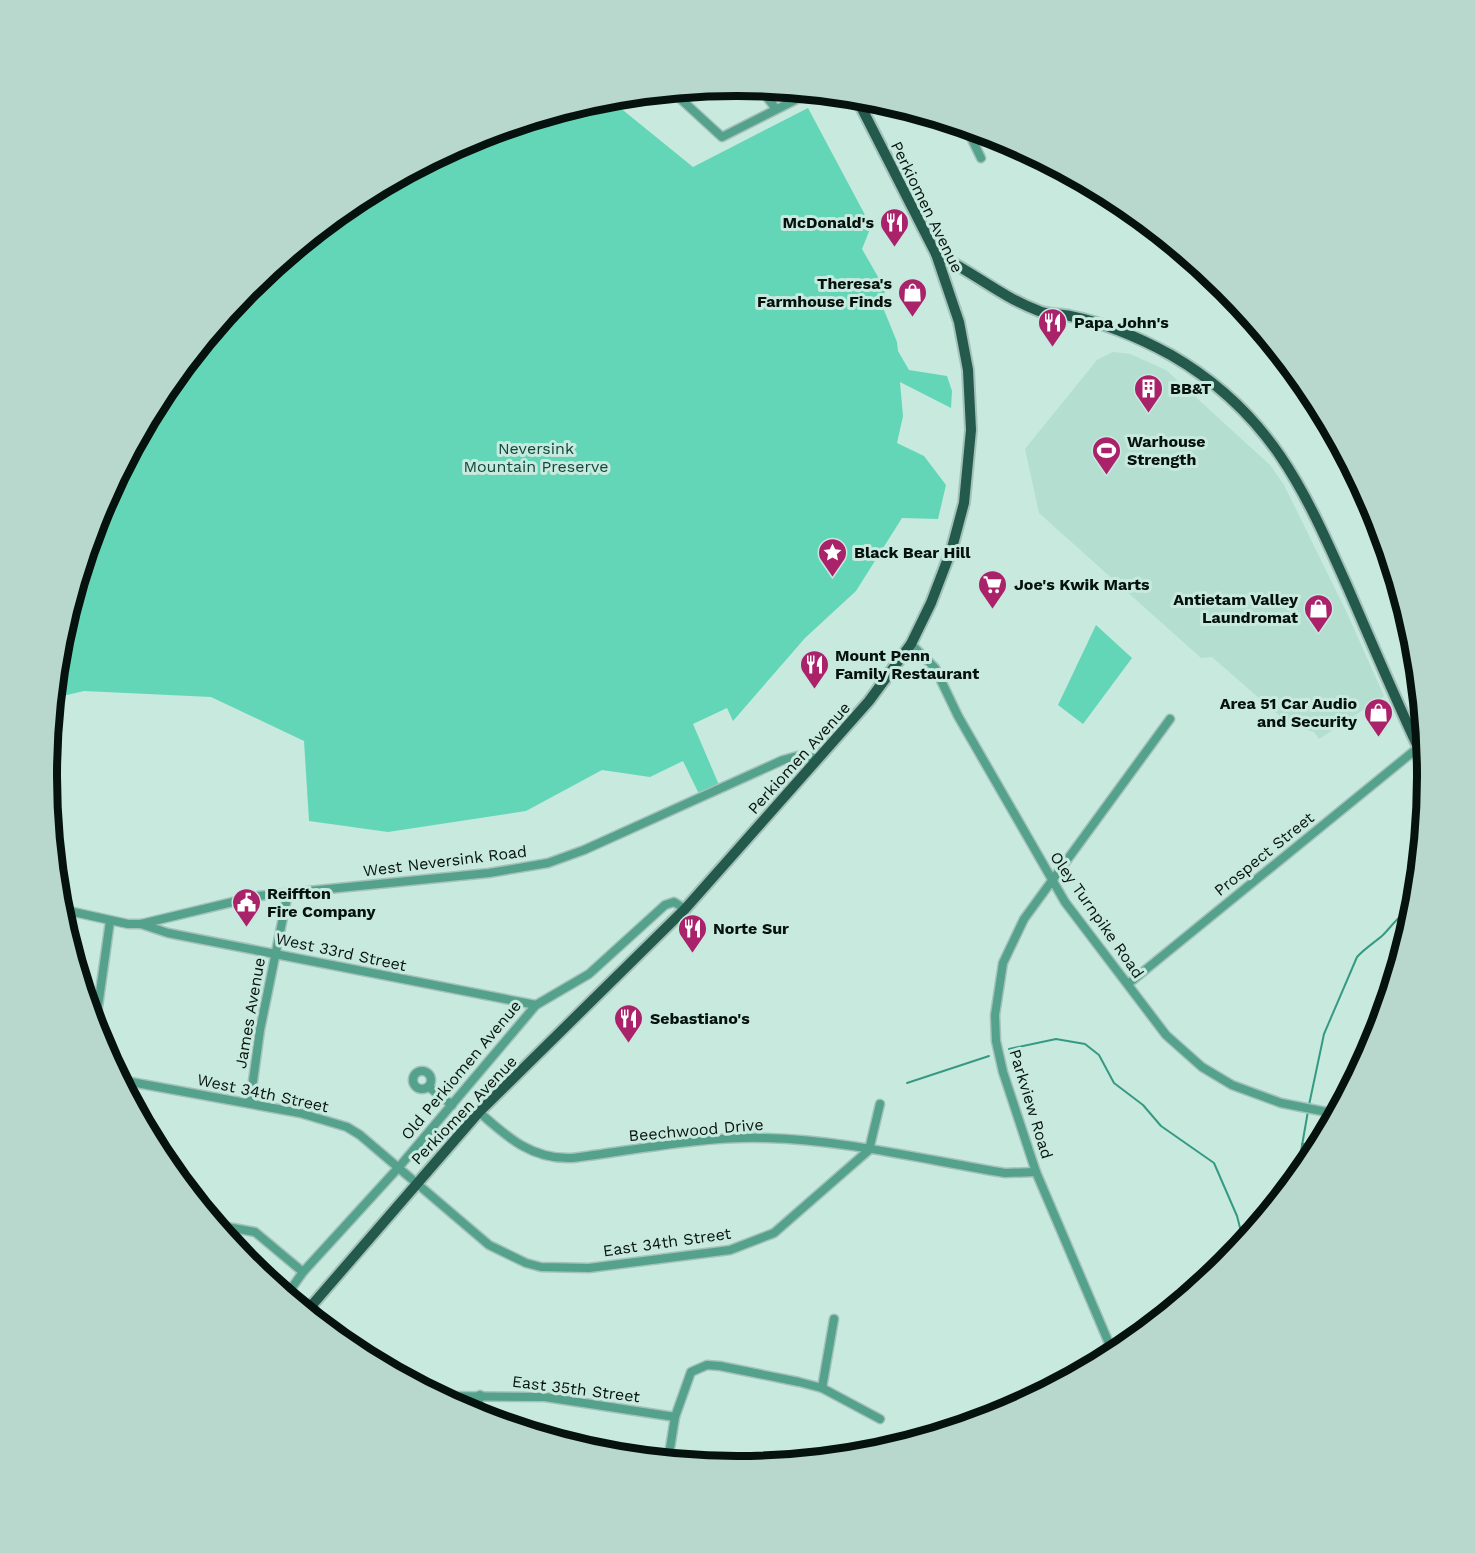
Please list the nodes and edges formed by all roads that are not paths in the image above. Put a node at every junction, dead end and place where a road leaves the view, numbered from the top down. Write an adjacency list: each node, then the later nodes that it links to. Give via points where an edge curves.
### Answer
1 (767, 97): 5 (street)
2 (680, 98): 5 (street, via 722,137)
3 (797, 99): 5 (street)
4 (861, 108): 8 (main road, Perkiomen Avenue)
5 (776, 109)
6 (971, 138): 7 (street)
7 (981, 159)
8 (936, 254): 9 (main road, Perkiomen Avenue, via 964,344 970,450 964,503 952,548); 11 (main road, via 995,291 1042,312 1099,324 1155,346 1211,382 1252,420 1279,452 1309,501)
9 (911, 644): 13 (main road, Perkiomen Avenue, via 870,701); 14 (street, Oley Turnpike Road, via 934,668)
10 (1170, 719): 14 (street, Parkview Road)
11 (1417, 733)
12 (1417, 748): 21 (street, Prospect Street)
13 (817, 759): 15 (street, West Neversink Road, via 801,755 783,760 548,863 489,873); 16 (main road, Perkiomen Avenue)
14 (1051, 880): 21 (street, Oley Turnpike Road); 33 (street, Parkview Road, via 1007,952 996,1016 996,1041 1003,1072)
15 (288, 893): 19 (street, West Neversink Road, via 226,901); 20 (street, James Avenue)
16 (685, 909): 22 (street, Old Perkiomen Avenue, via 674,902 665,905 589,974); 29 (main road, Perkiomen Avenue)
17 (71, 912): 18 (street, West Neversink Road)
18 (110, 921): 19 (street, West Neversink Road); 23 (street)
19 (141, 924): 20 (street, West 33rd Street)
20 (275, 954): 22 (street, West 33rd Street); 26 (street, James Avenue)
21 (1128, 984): 30 (street, Oley Turnpike Road, via 1166,1035 1202,1067 1245,1091)
22 (536, 1005): 28 (street, Old Perkiomen Avenue)
23 (98, 1008)
24 (129, 1082): 26 (street, West 34th Street)
25 (429, 1086): 28 (street)
26 (250, 1103): 32 (street, West 34th Street, via 347,1127)
27 (880, 1104): 31 (street)
28 (452, 1105): 32 (street, Old Perkiomen Avenue)
29 (479, 1112): 31 (street, Beechwood Drive, via 513,1142 552,1157 763,1138); 34 (main road, Perkiomen Avenue)
30 (1329, 1112)
31 (869, 1150): 33 (street, Beechwood Drive, via 1005,1173); 34 (street, East 34th Street, via 793,1219 756,1241 717,1252 589,1268 549,1268 508,1255 475,1235)
32 (399, 1167): 34 (street, West 34th Street); 36 (street, Old Perkiomen Avenue)
33 (1036, 1172): 40 (street, Parkview Road)
34 (416, 1184): 38 (main road, Perkiomen Avenue)
35 (228, 1227): 36 (street, via 255,1232)
36 (303, 1272): 37 (street, Old Perkiomen Avenue)
37 (291, 1289)
38 (311, 1306)
39 (834, 1319): 41 (street)
40 (1110, 1346)
41 (822, 1388): 45 (street, via 706,1365 691,1372); 46 (street)
42 (480, 1395): 43 (street, East 35th Street); 44 (street); 45 (street, East 35th Street, via 545,1397)
43 (456, 1396)
44 (478, 1405)
45 (675, 1417): 47 (street)
46 (880, 1419)
47 (669, 1453)

